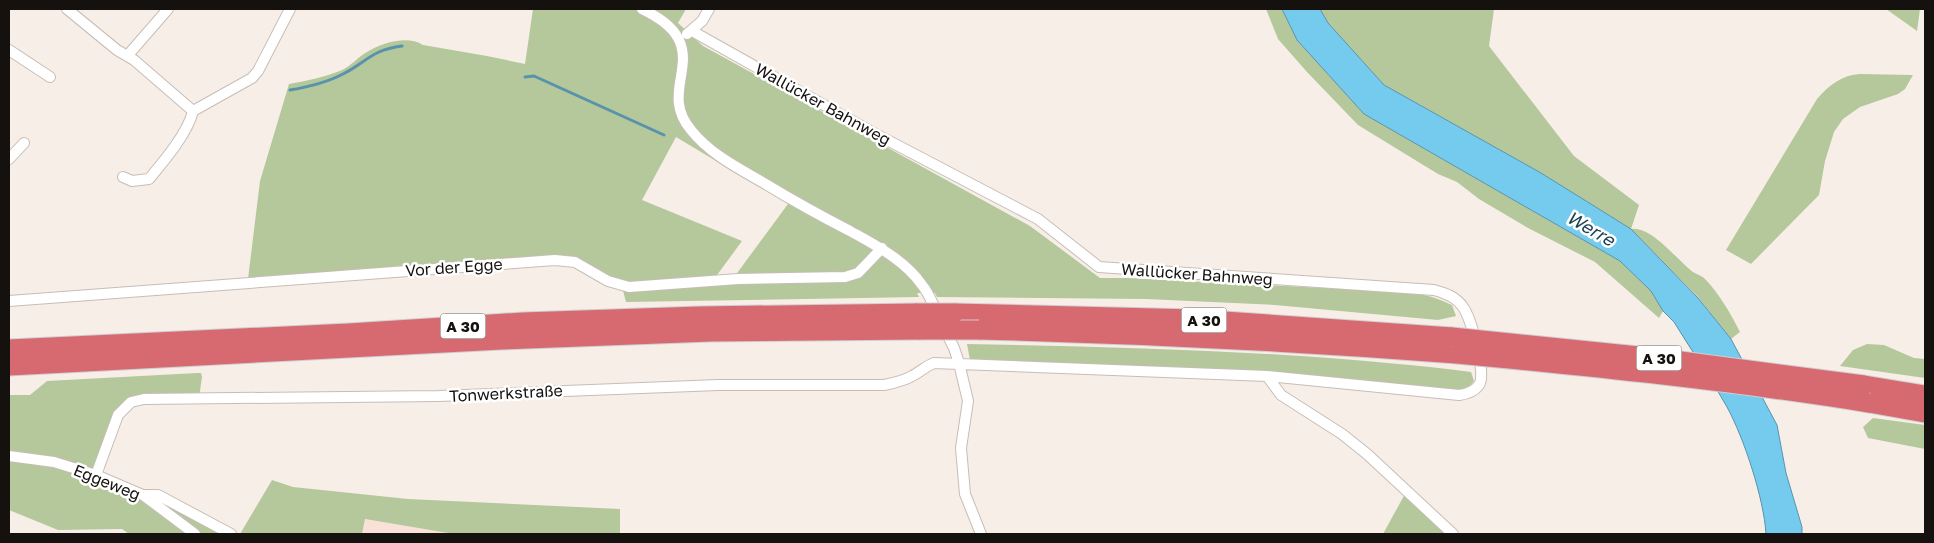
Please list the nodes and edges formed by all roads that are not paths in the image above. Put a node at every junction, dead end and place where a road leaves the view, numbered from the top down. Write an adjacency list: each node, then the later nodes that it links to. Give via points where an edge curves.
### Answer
1 (67, 9): 9 (street, via 117,50)
2 (168, 9): 9 (street)
3 (290, 9): 11 (street, via 258,72)
4 (642, 9): 7 (street, via 669,27)
5 (709, 9): 6 (street)
6 (692, 31): 7 (street); 22 (street, Wallücker Bahnweg, via 872,132 1038,219 1099,267 1445,292 1469,316 1482,373 1476,388 1460,395)
7 (679, 41): 15 (street, via 682,60 677,97 682,120 701,142 746,173)
8 (9, 50): 10 (street)
9 (128, 55): 11 (street)
10 (50, 77)
11 (193, 111): 14 (street, via 186,128 149,179 132,181)
12 (24, 143): 13 (street)
13 (9, 159)
14 (123, 177)
15 (882, 248): 16 (street, Vor der Egge, via 858,273 845,277 738,279 629,287 608,281 575,262 556,260); 20 (street, via 923,285)
16 (9, 301)
17 (919, 321): 18 (highway, A 30, bridge, via 979,330); 18 (highway, A 30, bridge, via 954,313 1195,320); 19 (highway, A 30, via 699,316); 21 (highway, A 30)
18 (1455, 345): 23 (highway, A 30, bridge, via 1817,395)
19 (9, 349)
20 (959, 363): 22 (street, Wallücker Bahnweg); 27 (street, Tonwerkstraße, via 934,363 907,379 884,385 718,385 439,396 144,399 131,402 118,414); 31 (street, via 968,401 961,448 965,494)
21 (9, 366)
22 (1267, 376): 32 (street, via 1281,395 1367,454)
23 (1866, 394): 24 (highway, A 30); 25 (highway, A 30)
24 (1925, 395)
25 (1925, 413)
26 (9, 456): 27 (street, Eggeweg, via 54,462)
27 (96, 475): 28 (street, Eggeweg)
28 (143, 495): 29 (street, Eggeweg); 30 (street, via 158,495)
29 (196, 534)
30 (232, 534)
31 (981, 534)
32 (1453, 534)

